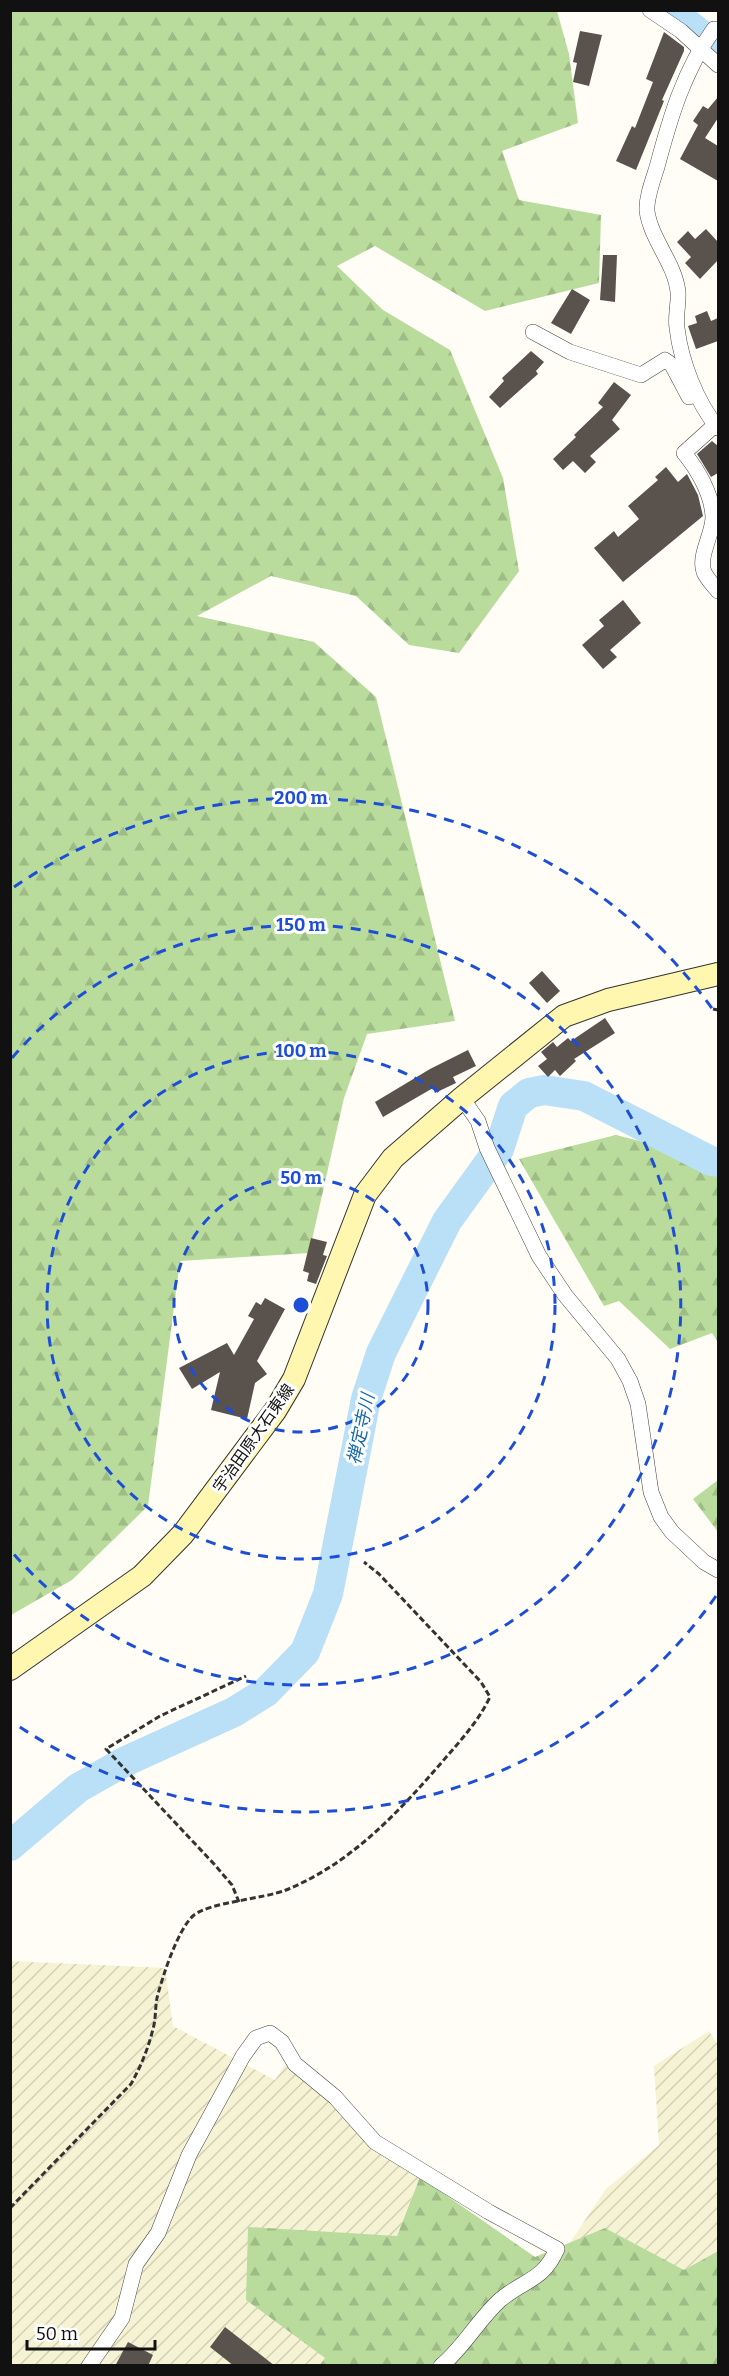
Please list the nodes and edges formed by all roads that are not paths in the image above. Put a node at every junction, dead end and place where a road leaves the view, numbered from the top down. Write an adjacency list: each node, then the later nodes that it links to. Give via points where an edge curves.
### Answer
1 (650, 10): 2 (street)
2 (708, 39): 3 (street); 5 (street, via 680,91 647,211 673,268 678,292 676,327)
3 (718, 65)
4 (533, 332): 5 (street, via 570,352 641,375 665,360 672,365 689,397)
5 (698, 394): 6 (street)
6 (717, 427): 7 (street, via 684,453 697,468 706,488 712,517 704,572)
7 (718, 591)
8 (718, 974): 9 (main road, 宇治田原大石東線, via 608,999 564,1016)
9 (462, 1098): 10 (street, via 478,1121 539,1256 565,1295 618,1359 630,1381 638,1404 651,1492 661,1517 704,1562); 11 (main road, 宇治田原大石東線, via 393,1158 365,1196 294,1379 275,1411 183,1534 142,1576)
10 (718, 1570)
11 (10, 1669)
12 (89, 2366): 13 (street, via 122,2318 136,2264 158,2233 189,2155 243,2056 256,2038 270,2033 282,2042 295,2064 335,2097 375,2142 557,2249 549,2268 500,2301)
13 (441, 2366)

